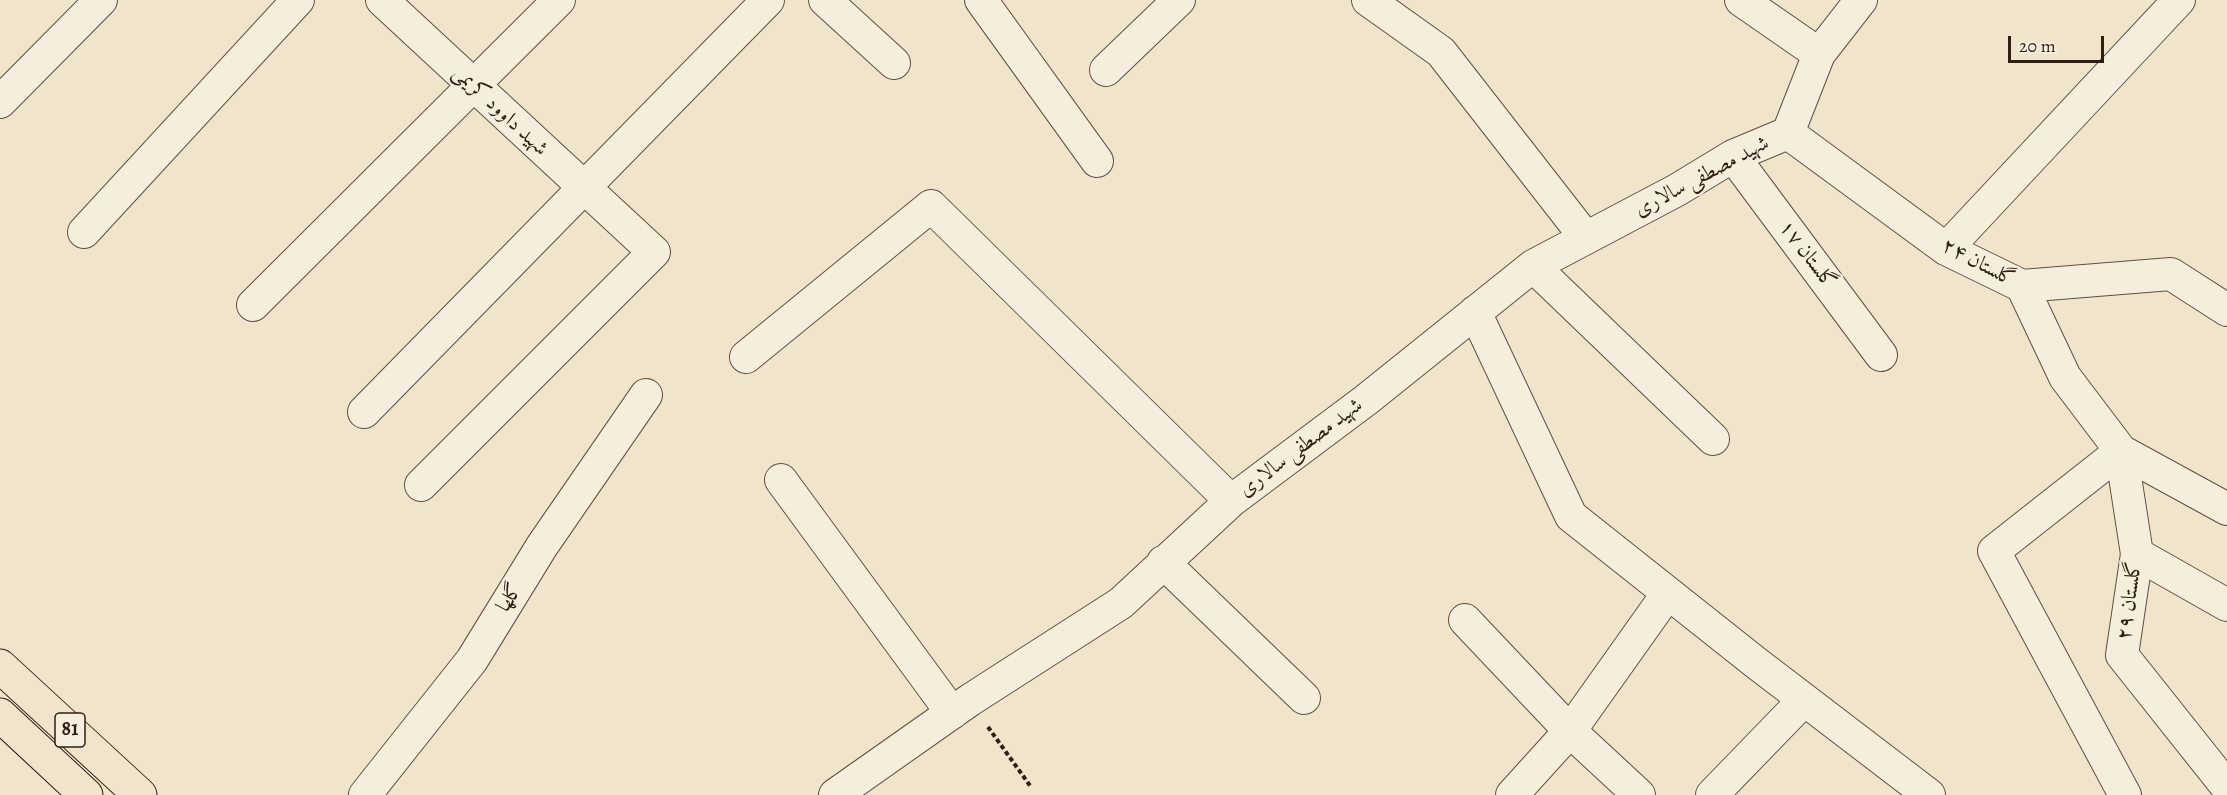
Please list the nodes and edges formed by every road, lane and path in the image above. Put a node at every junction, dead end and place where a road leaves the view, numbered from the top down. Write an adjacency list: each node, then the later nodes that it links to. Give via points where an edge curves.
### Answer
1 (102, 0): 17 (street)
2 (298, 0): 22 (street)
3 (382, 0): 16 (street, شهید داوود کریمی)
4 (559, 0): 16 (street)
5 (768, 0): 21 (street)
6 (825, 0): 14 (street)
7 (981, 0): 20 (street)
8 (1179, 0): 15 (street)
9 (1368, 0): 23 (street, via 1441,52)
10 (1741, 0): 13 (street)
11 (1861, 0): 13 (street)
12 (2179, 0): 24 (street)
13 (1819, 54): 18 (street)
14 (894, 63)
15 (1106, 70)
16 (474, 87): 21 (street, شهید داوود کریمی); 27 (street)
17 (0, 102)
18 (1788, 134): 19 (street, شهید مصطفی سالاری); 24 (street, گلستان ۲۴)
19 (1733, 156): 23 (street, شهید مصطفی سالاری); 30 (street, گلستان ۱۷)
20 (1097, 161)
21 (584, 189): 33 (street); 37 (street, شهید داوود کریمی, via 654,252)
22 (84, 232)
23 (1586, 238): 25 (street, شهید مصطفی سالاری)
24 (1946, 249): 26 (street, گلستان ۲۴)
25 (1533, 266): 29 (street, شهید مصطفی سالاری); 34 (street)
26 (2022, 286): 28 (street, گلستان ۲۴, via 2171,274); 35 (street, via 2065,377)
27 (253, 305)
28 (2227, 310)
29 (1475, 312): 38 (street, شهید مصطفی سالاری); 42 (street, via 1571,516)
30 (1881, 355)
31 (746, 357): 38 (street, via 931,206)
32 (646, 395): 55 (street, گلها, via 542,546 472,660)
33 (364, 412)
34 (1713, 439)
35 (2121, 451): 39 (street); 40 (street, گلستان ۲۹); 61 (street, via 1994,551)
36 (781, 480): 48 (street)
37 (421, 485)
38 (1231, 501): 41 (street, شهید مصطفی سالاری)
39 (2227, 509)
40 (2137, 554): 43 (street); 52 (street, گلستان ۲۹, via 2122,655)
41 (1163, 562): 46 (street); 48 (street, شهید مصطفی سالاری, via 1121,603)
42 (1668, 593): 47 (street); 50 (street)
43 (2227, 605)
44 (1465, 620): 50 (street)
45 (0, 666): 54 (highway, 81)
46 (1304, 698)
47 (1804, 700): 59 (street); 60 (street)
48 (961, 707): 51 (path); 56 (street, شهید مصطفی سالاری)
49 (0, 715): 53 (highway, 81)
50 (1570, 731): 57 (street); 58 (street)
51 (1031, 787)
52 (2227, 787)
53 (86, 795)
54 (140, 795)
55 (365, 795)
56 (835, 795)
57 (1512, 795)
58 (1639, 795)
59 (1712, 795)
60 (1929, 795)
61 (2125, 795)

